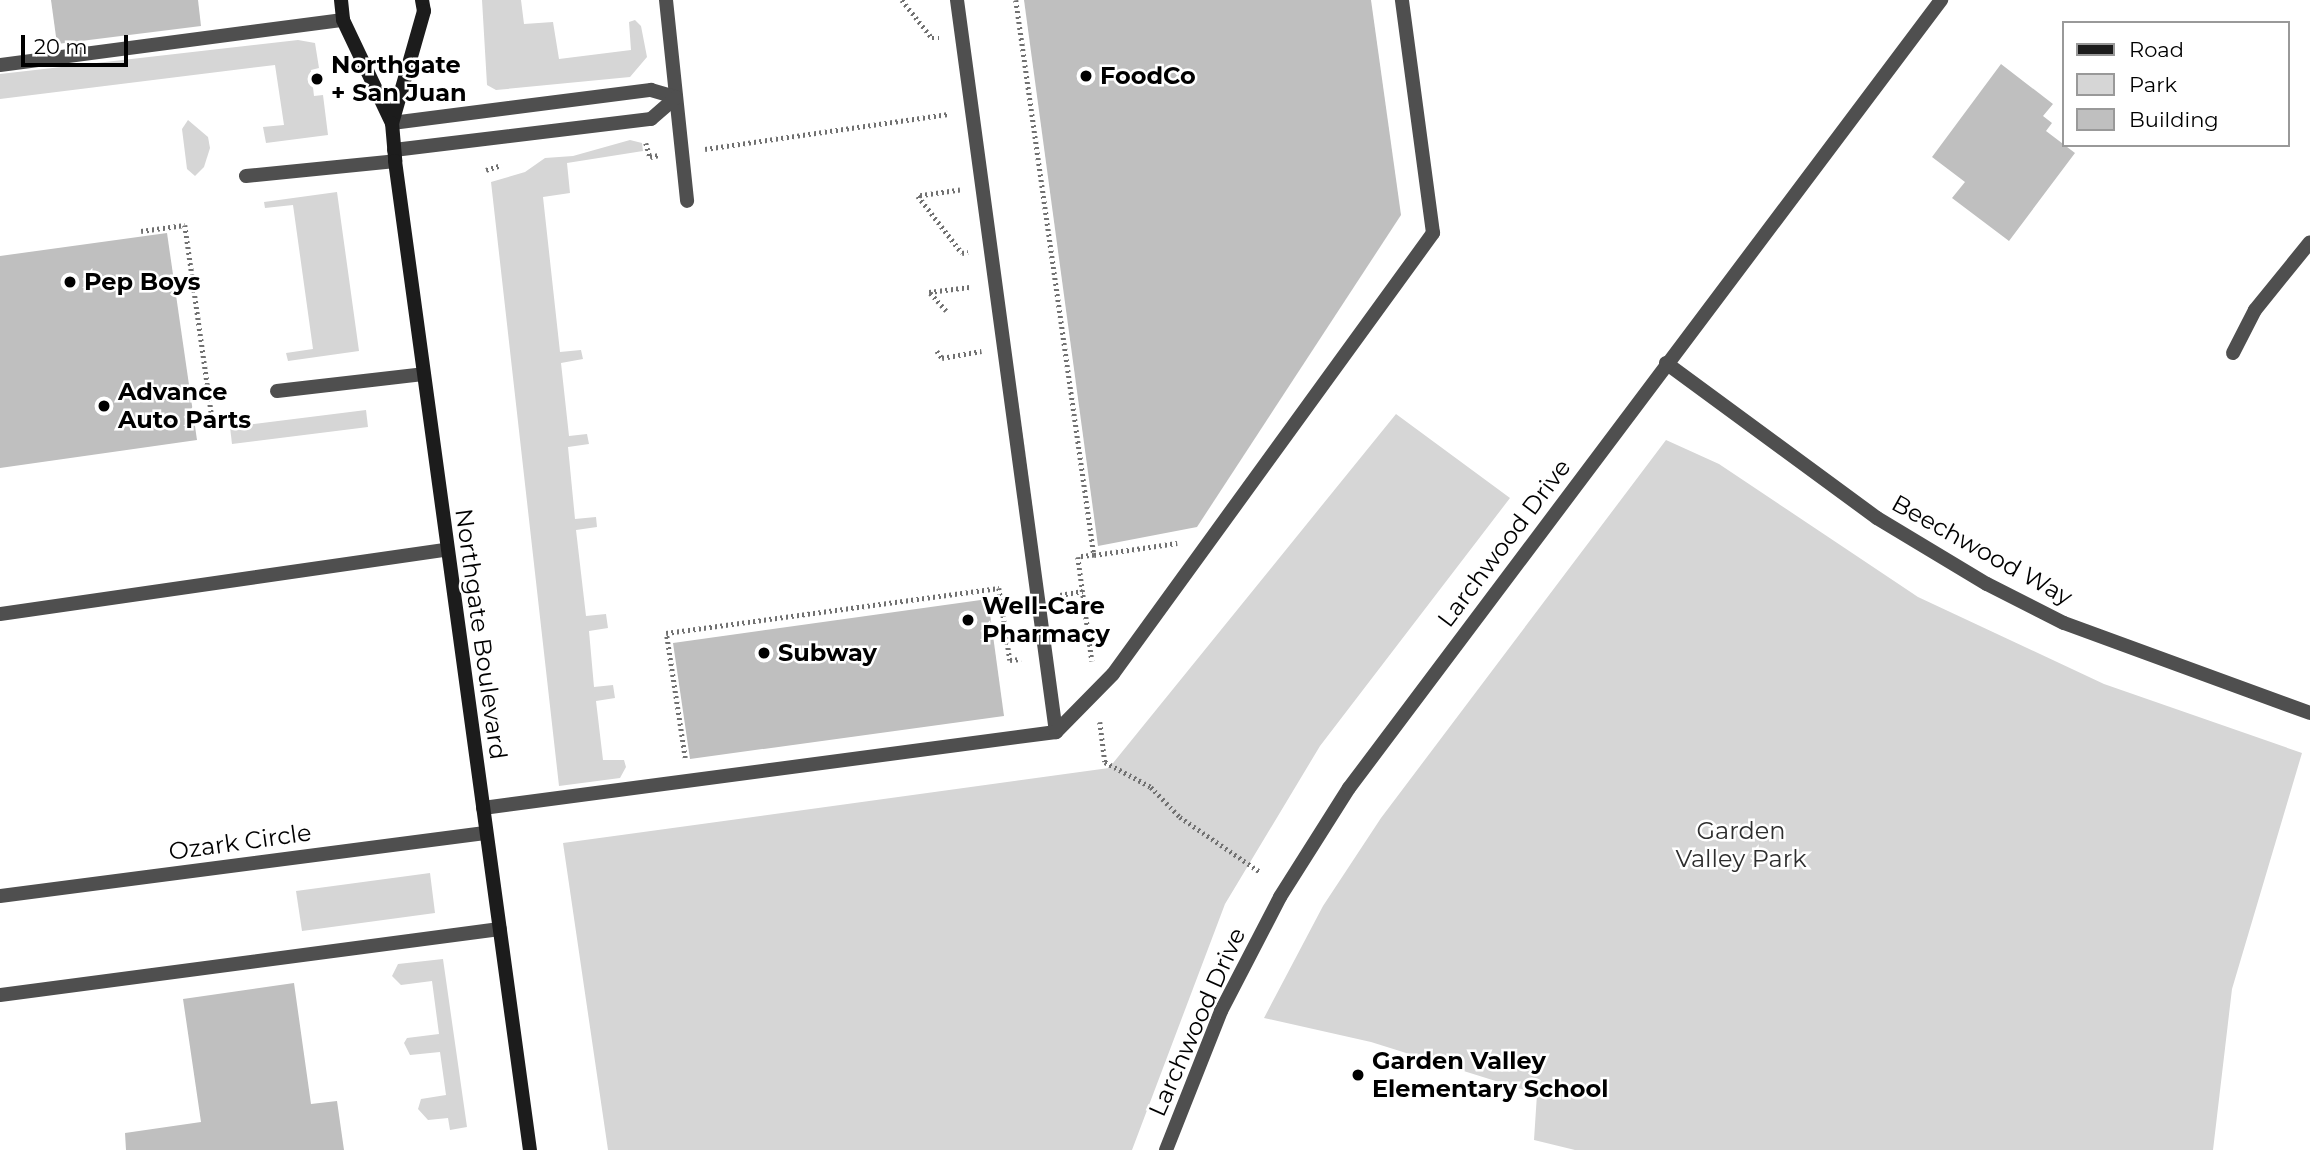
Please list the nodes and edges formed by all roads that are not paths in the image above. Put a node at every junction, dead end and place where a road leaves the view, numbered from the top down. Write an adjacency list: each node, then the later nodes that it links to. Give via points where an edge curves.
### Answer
1 (341, 0): 7 (main road, Northgate Boulevard)
2 (422, 0): 10 (main road, Northgate Boulevard, via 424,11)
3 (666, 0): 9 (street)
4 (957, 0): 22 (street)
5 (1402, 0): 22 (street, via 1433,233 1096,691)
6 (1941, 0): 16 (street, Larchwood Drive)
7 (343, 20): 8 (street); 10 (main road, Northgate Boulevard)
8 (0, 65)
9 (676, 97): 10 (street, via 651,90); 11 (street, via 651,120); 13 (street)
10 (392, 123): 11 (main road, Northgate Boulevard)
11 (395, 155): 12 (street); 17 (main road, Northgate Boulevard)
12 (246, 176)
13 (687, 201)
14 (2310, 242): 15 (street, via 2255,310)
15 (2233, 353)
16 (1666, 363): 21 (street, Beechwood Way, via 1877,518 1987,584 2064,623); 29 (street, Larchwood Drive, via 1349,788 1314,842 1221,1011)
17 (423, 374): 18 (street); 19 (main road, Northgate Boulevard)
18 (277, 391)
19 (446, 550): 20 (street); 23 (main road, Northgate Boulevard)
20 (0, 614)
21 (2310, 713)
22 (1056, 732): 23 (street)
23 (482, 808): 24 (main road, Northgate Boulevard)
24 (485, 833): 25 (street, Ozark Circle); 26 (main road, Northgate Boulevard)
25 (0, 897)
26 (500, 929): 27 (street); 28 (main road, Northgate Boulevard)
27 (0, 995)
28 (530, 1150)
29 (1166, 1150)

